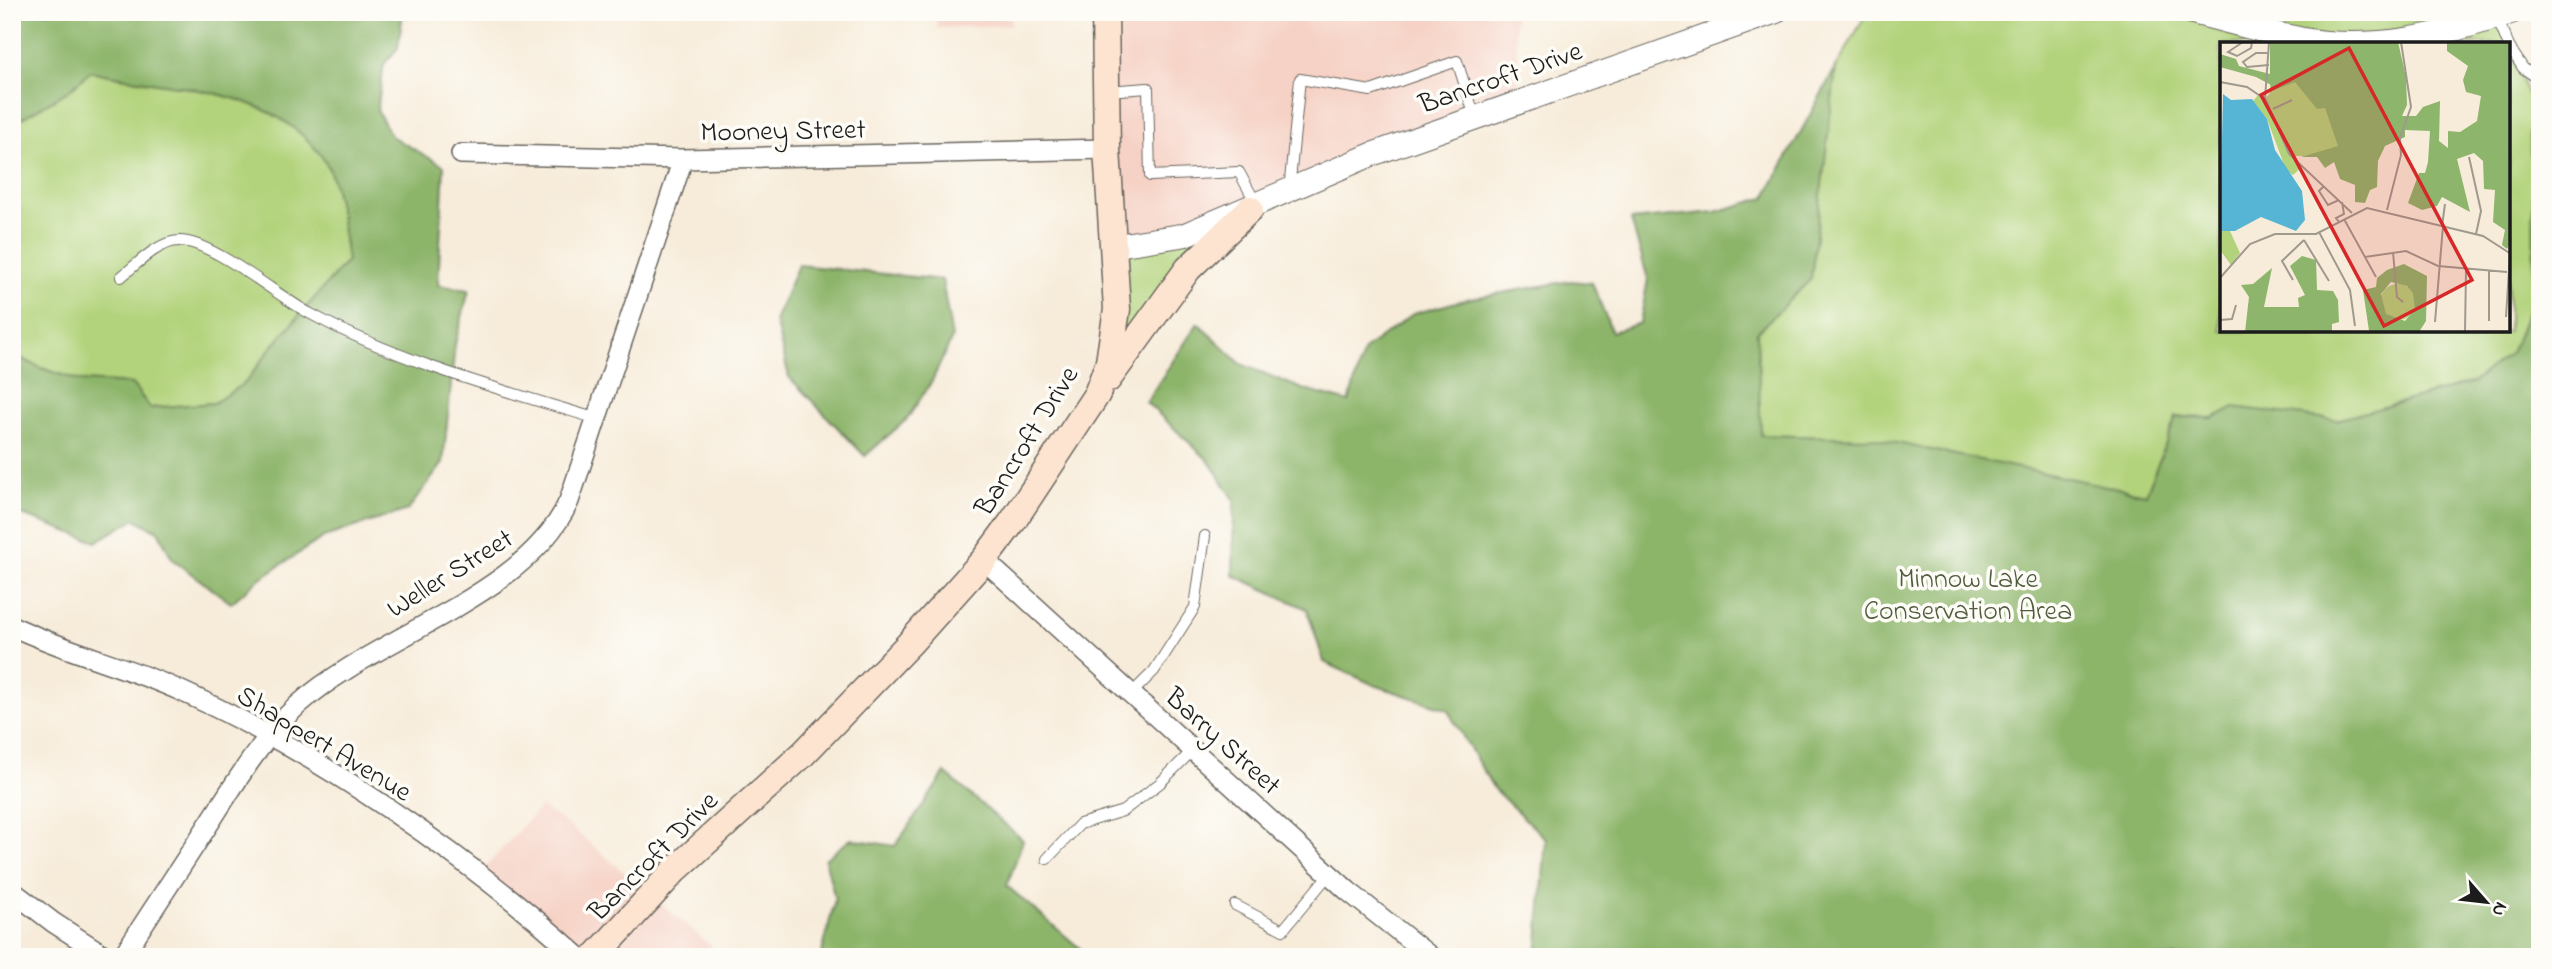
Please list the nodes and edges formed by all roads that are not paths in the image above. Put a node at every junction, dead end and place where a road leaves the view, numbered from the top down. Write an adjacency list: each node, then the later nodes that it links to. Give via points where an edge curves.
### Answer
1 (1105, 12): 10 (main road)
2 (1775, 12): 11 (street, Bancroft Drive)
3 (2191, 12): 5 (street, via 2302,40)
4 (2504, 15): 6 (street, via 2450,32); 7 (lane)
5 (2352, 42)
6 (2384, 42)
7 (2508, 42)
8 (2510, 47): 9 (lane, via 2524,68)
9 (2540, 80)
10 (1106, 91): 12 (main road); 16 (lane, via 1148,88 1150,176 1238,172)
11 (1476, 118): 15 (street, Bancroft Drive, via 1373,154); 15 (lane, via 1457,61 1371,91 1300,79)
12 (1108, 149): 14 (street, Mooney Street); 17 (main road)
13 (461, 154): 14 (street, Mooney Street)
14 (683, 159): 20 (street, Weller Street)
15 (1289, 191): 16 (street, Bancroft Drive)
16 (1254, 207): 17 (street, Bancroft Drive, via 1184,235); 19 (main road, via 1188,269)
17 (1114, 246): 19 (main road, Bancroft Drive, via 1117,309 1109,362)
18 (121, 277): 20 (lane, via 150,254 176,241 189,242 243,270 310,314 370,341)
19 (1097, 394): 22 (main road, Bancroft Drive)
20 (594, 418): 25 (street, Weller Street, via 560,521 529,559 345,668 295,708)
21 (1205, 536): 24 (lane, via 1195,607 1154,671)
22 (984, 560): 24 (street, Barry Street); 34 (main road, Bancroft Drive, via 803,754 675,870)
23 (12, 626): 25 (street, Shappert Avenue, via 181,691)
24 (1131, 694): 26 (street, Barry Street)
25 (271, 736): 32 (street, Weller Street); 33 (street, Shappert Avenue, via 429,839)
26 (1193, 750): 27 (lane, via 1123,811 1080,824); 28 (street, Barry Street)
27 (1047, 859)
28 (1330, 873): 30 (lane, via 1283,930); 35 (street, Barry Street)
29 (12, 891): 31 (street)
30 (1235, 905)
31 (107, 957)
32 (122, 957)
33 (579, 957)
34 (595, 957)
35 (1431, 957)

